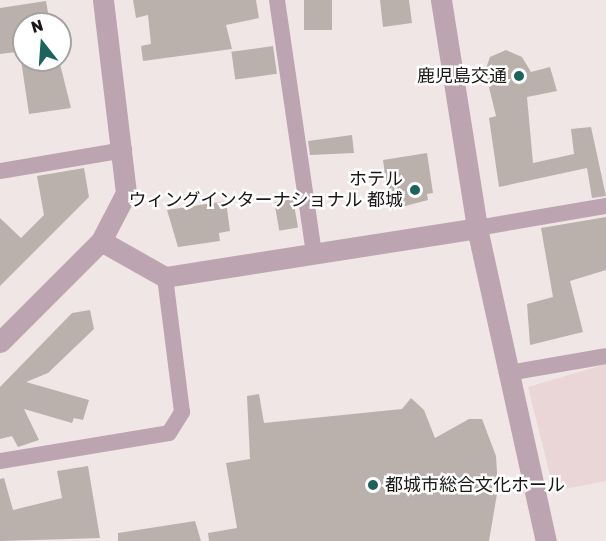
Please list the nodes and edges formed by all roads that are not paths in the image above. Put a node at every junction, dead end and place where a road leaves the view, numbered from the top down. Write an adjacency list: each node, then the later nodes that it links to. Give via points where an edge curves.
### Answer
1 (103, 0): 4 (street)
2 (277, 0): 9 (street)
3 (441, 0): 7 (street)
4 (124, 150): 5 (street); 8 (street, via 126,193)
5 (0, 171)
6 (606, 206): 7 (street)
7 (477, 228): 9 (street); 13 (street)
8 (100, 241): 10 (street); 11 (street)
9 (314, 253): 10 (street)
10 (165, 277): 14 (street, via 182,412 169,433)
11 (0, 342)
12 (606, 356): 13 (street)
13 (508, 373): 15 (street)
14 (0, 460)
15 (546, 541)

